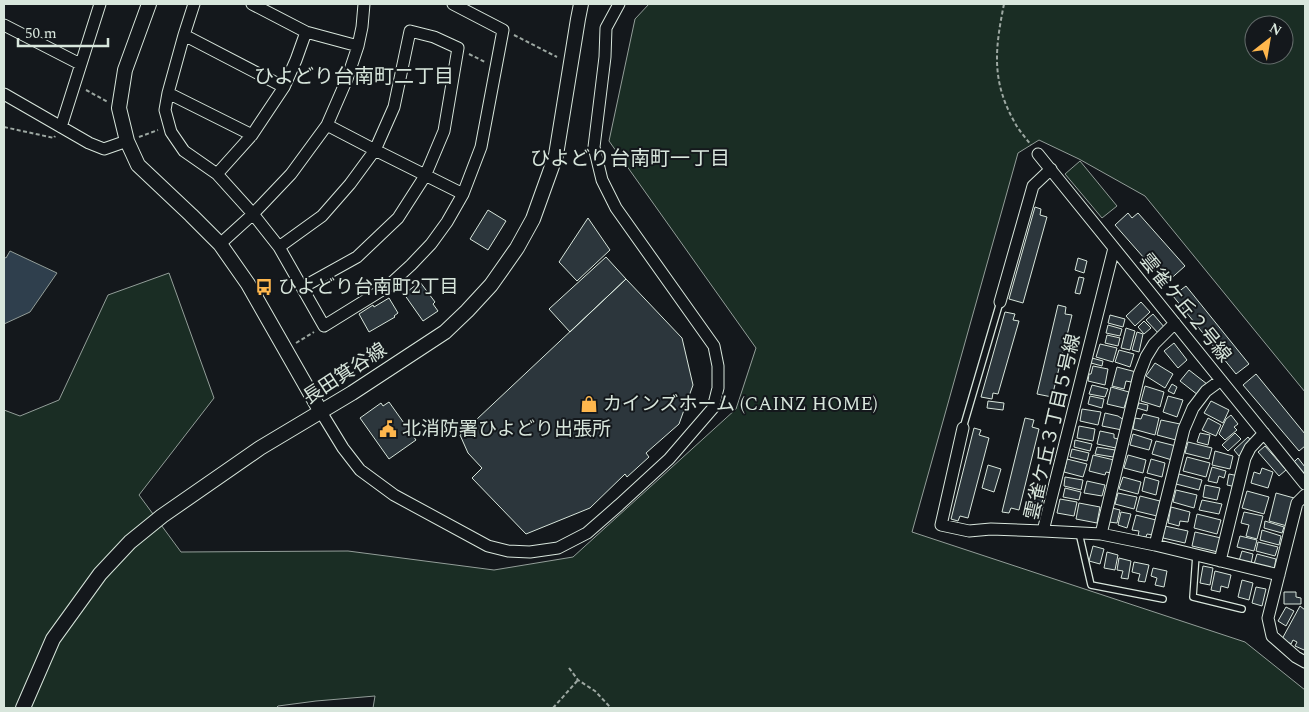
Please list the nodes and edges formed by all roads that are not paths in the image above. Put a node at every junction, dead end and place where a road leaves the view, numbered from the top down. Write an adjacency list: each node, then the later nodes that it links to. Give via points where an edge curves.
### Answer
1 (100, 4): 13 (street)
2 (149, 4): 20 (street, via 125,70 119,108)
3 (194, 4): 11 (street)
4 (252, 4): 10 (street)
5 (364, 4): 12 (street)
6 (453, 4): 26 (street, via 503,30 481,147)
7 (581, 4): 35 (street, 長田箕谷線, via 556,154 533,219 517,248 491,285 444,332)
8 (619, 4): 35 (street, via 606,28 594,148 602,180 616,208 714,346 718,366 714,408 669,459 587,533 558,548 530,552 488,546 394,495 360,470)
9 (4, 25): 13 (street)
10 (306, 32): 12 (street); 14 (street)
11 (184, 35): 14 (street); 15 (street)
12 (358, 46): 17 (street)
13 (80, 64): 18 (street)
14 (284, 87): 19 (street)
15 (168, 93): 19 (street); 24 (street, via 165,110 171,132 184,151)
16 (4, 94): 18 (street)
17 (328, 125): 21 (street); 27 (street, via 291,174)
18 (61, 127): 20 (street, via 104,149)
19 (252, 135): 24 (street)
20 (127, 141): 28 (street, via 138,165)
21 (375, 150): 25 (street); 25 (street, via 394,108 410,31 458,48 444,131); 29 (street, via 322,216)
22 (1038, 154): 23 (street, 雲雀ケ丘２号線)
23 (1051, 168): 30 (street, 雲雀ケ丘２号線); 32 (street, via 1033,186)
24 (217, 174): 27 (street)
25 (425, 176): 26 (street); 31 (street, via 398,218 357,257)
26 (463, 194): 31 (street, via 431,244 411,265 386,287 324,326)
27 (253, 214): 28 (street); 29 (street)
28 (220, 244): 35 (street, via 248,284)
29 (279, 248): 31 (street)
30 (1114, 248): 33 (street, 雲雀ケ丘２号線); 40 (street, 雲雀ケ丘３丁目５号線)
31 (303, 287)
32 (1000, 302): 36 (lane)
33 (1175, 323): 34 (street, 雲雀ケ丘２号線); 42 (street, via 1154,344 1139,376)
34 (1221, 380): 37 (street, 雲雀ケ丘２号線); 43 (street, via 1206,391 1193,408 1184,429)
35 (321, 412): 50 (street, 長田箕谷線, via 260,448 130,542 100,574 53,639)
36 (963, 428): 40 (street, via 941,526 969,531)
37 (1264, 433): 38 (street, 雲雀ケ丘２号線); 45 (street, via 1250,448 1246,458)
38 (1305, 484)
39 (1305, 495): 46 (street, via 1297,503)
40 (1043, 531): 41 (street, 雲雀ケ丘３丁目５号線)
41 (1078, 533): 42 (street, 雲雀ケ丘３丁目５号線); 47 (lane, via 1091,585)
42 (1101, 534): 43 (street, 雲雀ケ丘３丁目５号線)
43 (1155, 545): 44 (street, 雲雀ケ丘３丁目５号線)
44 (1196, 555): 45 (street, 雲雀ケ丘３丁目５号線); 48 (lane, via 1193,597)
45 (1220, 561): 46 (street, 雲雀ケ丘３丁目５号線)
46 (1279, 576): 49 (street, via 1268,618 1272,636)
47 (1163, 600)
48 (1242, 609)
49 (1305, 662)
50 (23, 708)

